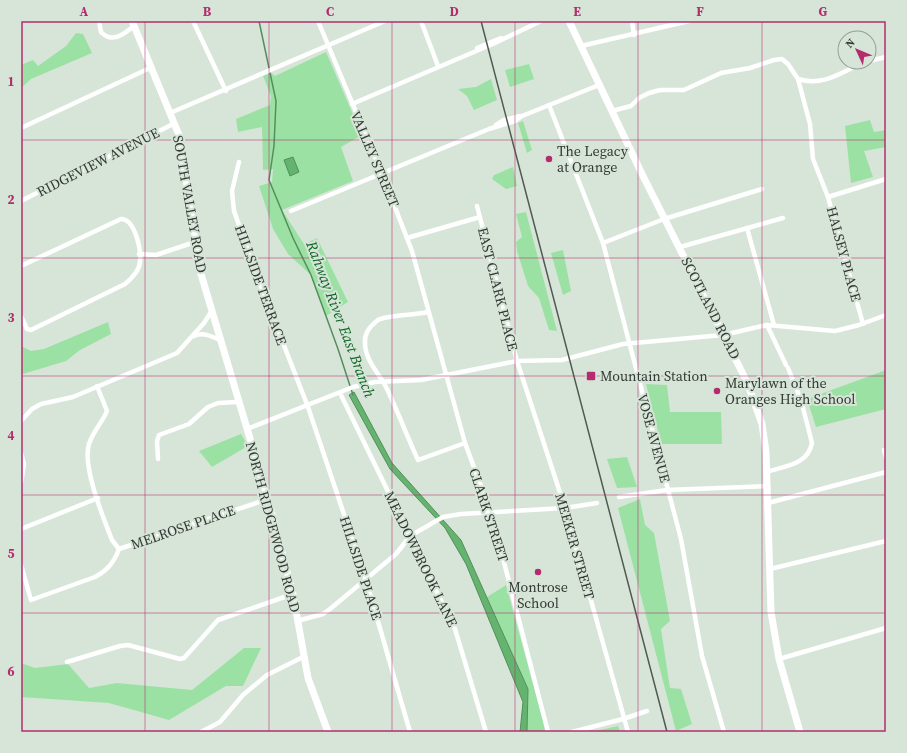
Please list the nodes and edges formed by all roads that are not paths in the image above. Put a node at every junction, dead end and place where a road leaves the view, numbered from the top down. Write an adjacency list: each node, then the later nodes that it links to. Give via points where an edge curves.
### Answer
1 (99, 21): 10 (street, via 101,32 109,38 123,35)
2 (193, 21): 19 (street)
3 (318, 21): 12 (street, VALLEY STREET)
4 (385, 21): 12 (street)
5 (421, 21): 14 (street)
6 (541, 21): 14 (street)
7 (569, 21): 13 (main road, SCOTLAND ROAD)
8 (632, 21): 11 (street)
9 (689, 21): 11 (street)
10 (133, 24): 15 (main road, SOUTH VALLEY ROAD)
11 (634, 35): 13 (street)
12 (328, 46): 19 (street); 20 (street, VALLEY STREET)
13 (581, 46): 18 (main road, SCOTLAND ROAD)
14 (438, 66): 20 (street)
15 (152, 67): 23 (main road, SOUTH VALLEY ROAD); 25 (street)
16 (847, 70): 17 (street, via 812,83)
17 (798, 79): 22 (street, via 788,64 782,60 774,60 750,68 721,73 684,90 660,90 649,93 631,106); 30 (street, via 810,124 813,159)
18 (599, 85): 21 (street); 22 (main road, SCOTLAND ROAD)
19 (226, 91): 23 (street)
20 (352, 104): 27 (street, VALLEY STREET)
21 (549, 105): 27 (street, via 504,120 489,129); 40 (street, VOSE AVENUE)
22 (612, 111): 35 (main road, SCOTLAND ROAD)
23 (170, 113): 24 (main road, SOUTH VALLEY ROAD)
24 (175, 123): 31 (street, RIDGEVIEW AVENUE); 39 (main road, SOUTH VALLEY ROAD, via 181,146)
25 (21, 128)
26 (239, 162): 63 (street, HILLSIDE TERRACE, via 232,190 234,211)
27 (382, 174): 33 (street); 38 (street, VALLEY STREET)
28 (886, 179): 30 (street, HALSEY PLACE)
29 (762, 189): 35 (street)
30 (828, 197): 49 (street, HALSEY PLACE)
31 (21, 201)
32 (477, 206): 34 (street, EAST CLARK PLACE)
33 (291, 211)
34 (480, 216): 38 (street); 56 (street, EAST CLARK PLACE)
35 (665, 218): 40 (street); 41 (main road, SCOTLAND ROAD)
36 (783, 218): 37 (street)
37 (747, 228): 41 (street); 51 (street)
38 (407, 238): 44 (street, VALLEY STREET)
39 (195, 242): 42 (street, via 156,255); 45 (main road, SOUTH VALLEY ROAD)
40 (603, 243): 55 (street, VOSE AVENUE)
41 (680, 247): 52 (main road, SCOTLAND ROAD)
42 (139, 254): 43 (street, via 132,225 126,219 121,219); 48 (street, via 138,267 124,284 31,330 27,329)
43 (21, 266)
44 (425, 300): 46 (street, CLARK STREET)
45 (211, 312): 53 (street); 54 (main road, SOUTH VALLEY ROAD)
46 (428, 312): 58 (street, CLARK STREET); 59 (street, via 385,317 372,324 368,330 365,337 366,351)
47 (886, 315): 49 (street)
48 (21, 316)
49 (863, 324): 51 (street, via 835,331)
50 (767, 325): 51 (street); 52 (street); 71 (street, via 801,400 812,443 802,461)
51 (774, 325)
52 (724, 334): 55 (street); 71 (main road, SCOTLAND ROAD, via 761,418)
53 (191, 338): 54 (street, via 199,334); 60 (street, via 177,353)
54 (220, 340): 57 (main road, SOUTH VALLEY ROAD)
55 (629, 343): 56 (street, via 564,360); 75 (street, VOSE AVENUE)
56 (517, 361): 58 (street); 81 (street, MEEKER STREET)
57 (228, 368): 62 (main road, NORTH RIDGEWOOD ROAD)
58 (445, 375): 59 (street, via 421,380); 66 (street, CLARK STREET)
59 (383, 382): 61 (street); 66 (street, via 418,460)
60 (97, 386): 64 (street, via 73,397 41,404 32,409); 77 (street, via 107,411 94,430 87,458)
61 (340, 392): 63 (street); 84 (street, MEADOWBROOK LANE)
62 (238, 402): 65 (main road, NORTH RIDGEWOOD ROAD); 70 (street, via 218,403 208,407 189,424 159,435)
63 (307, 405): 65 (street); 89 (street, HILLSIDE PLACE)
64 (21, 421)
65 (247, 429): 78 (main road, NORTH RIDGEWOOD ROAD)
66 (465, 443): 82 (street, CLARK STREET)
67 (884, 450): 69 (street)
68 (21, 452): 73 (street, via 24,464)
69 (886, 457)
70 (158, 459)
71 (767, 472): 74 (main road, SCOTLAND ROAD)
72 (886, 472): 80 (street)
73 (21, 483)
74 (768, 486): 75 (street); 80 (main road, SCOTLAND ROAD)
75 (667, 490): 76 (street); 105 (street, VOSE AVENUE, via 681,539 702,656)
76 (619, 497)
77 (98, 498): 83 (street); 86 (street, via 112,540)
78 (268, 498): 86 (street, MELROSE PLACE); 90 (main road, NORTH RIDGEWOOD ROAD)
79 (597, 503): 81 (street)
80 (768, 503): 88 (main road, SCOTLAND ROAD)
81 (565, 508): 82 (street); 97 (street, MEEKER STREET)
82 (491, 512): 84 (street, via 444,517); 102 (street, CLARK STREET)
83 (21, 529)
84 (410, 536): 89 (street, via 396,554); 101 (street, MEADOWBROOK LANE, via 454,629)
85 (886, 541): 88 (street)
86 (120, 549): 87 (street, MELROSE PLACE, via 112,563 96,577 31,600)
87 (21, 564)
88 (770, 569): 94 (main road, SCOTLAND ROAD, via 771,612)
89 (366, 580): 91 (street, via 323,614); 100 (street, HILLSIDE PLACE)
90 (293, 594): 91 (main road, NORTH RIDGEWOOD ROAD); 95 (street, via 218,620 184,658 128,645)
91 (298, 621): 93 (main road, NORTH RIDGEWOOD ROAD)
92 (886, 628): 94 (street)
93 (303, 657): 98 (street, via 266,675 243,695 220,722); 99 (main road, NORTH RIDGEWOOD ROAD)
94 (779, 659): 106 (main road, SCOTLAND ROAD)
95 (67, 662)
96 (647, 711): 97 (street)
97 (624, 719): 103 (street); 104 (street, MEEKER STREET)
98 (201, 732)
99 (328, 732)
100 (410, 732)
101 (486, 732)
102 (548, 732)
103 (572, 732)
104 (628, 732)
105 (724, 732)
106 (800, 732)

